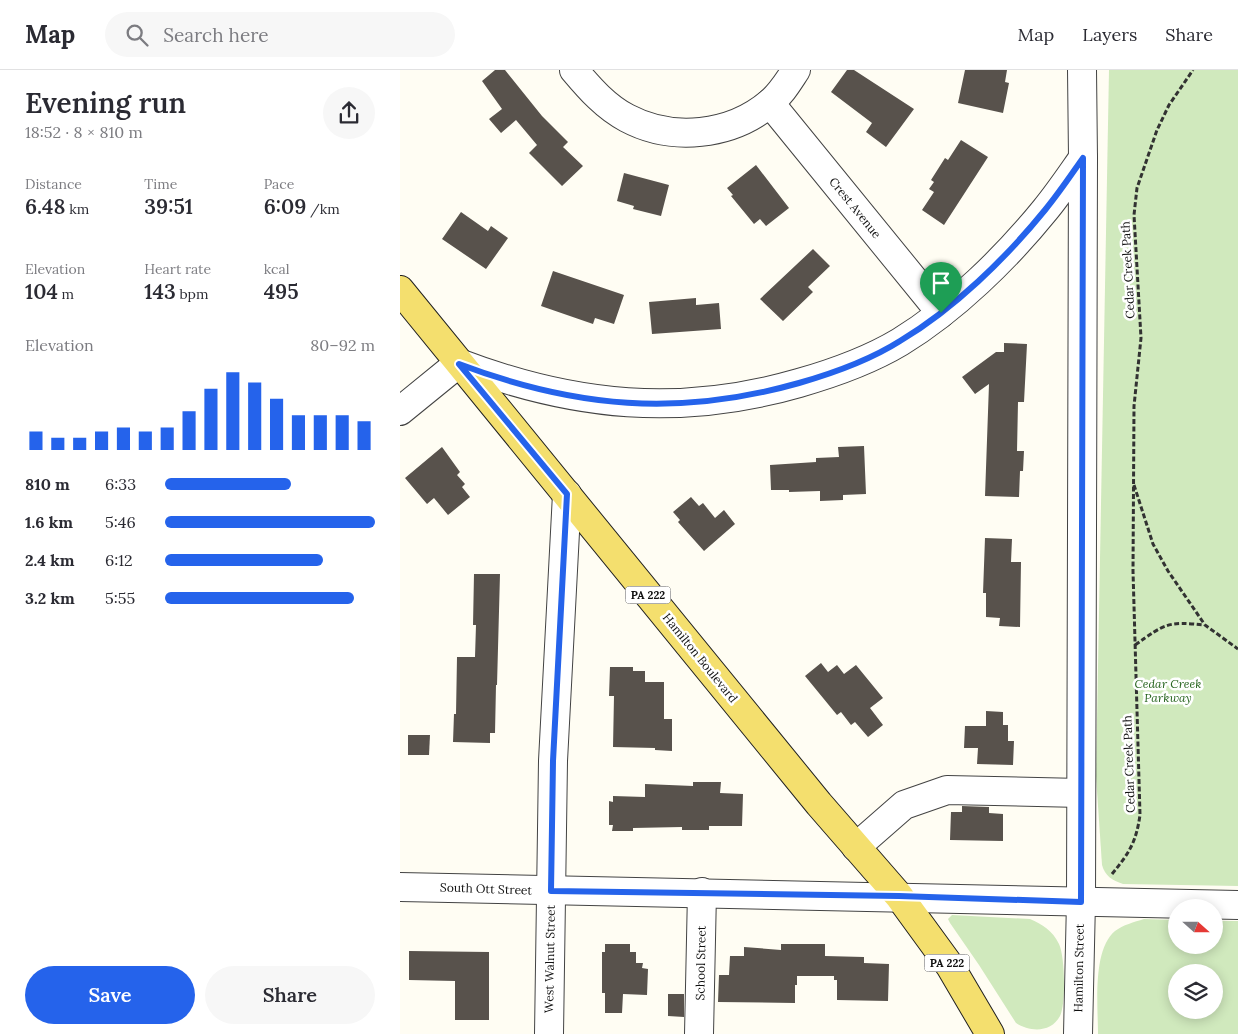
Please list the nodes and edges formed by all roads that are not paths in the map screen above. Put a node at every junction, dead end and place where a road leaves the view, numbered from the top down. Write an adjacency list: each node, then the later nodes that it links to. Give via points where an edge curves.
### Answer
1 (574, 70): 4 (street, via 605,104 628,119 679,133 727,127)
2 (796, 70): 4 (street)
3 (1082, 70): 5 (street, Hamilton Street)
4 (770, 103): 7 (street, Crest Avenue)
5 (1083, 158): 7 (street, via 1018,241); 11 (street, Hamilton Street)
6 (400, 290): 8 (main road, Hamilton Boulevard / PA 222)
7 (941, 313): 8 (street, via 900,342 852,365 769,392 717,401 665,404 577,398 526,386)
8 (459, 364): 9 (street); 10 (main road, Hamilton Boulevard / PA 222)
9 (400, 411)
10 (567, 494): 12 (main road, Hamilton Boulevard / PA 222); 14 (street, West Walnut Street, via 553,761)
11 (1081, 793): 12 (street, via 948,790 904,805); 17 (street, Hamilton Street)
12 (856, 847): 16 (main road, Hamilton Boulevard / PA 222)
13 (400, 886): 14 (street, South Ott Street)
14 (551, 891): 15 (street, South Ott Street); 19 (street, West Walnut Street)
15 (702, 892): 16 (street, South Ott Street); 20 (street, School Street)
16 (899, 896): 17 (street, South Ott Street); 21 (main road, Hamilton Boulevard / PA 222, via 950,966)
17 (1081, 902): 18 (street, South Ott Street); 22 (street, Hamilton Street)
18 (1238, 905)
19 (549, 1034)
20 (699, 1034)
21 (990, 1034)
22 (1078, 1034)

